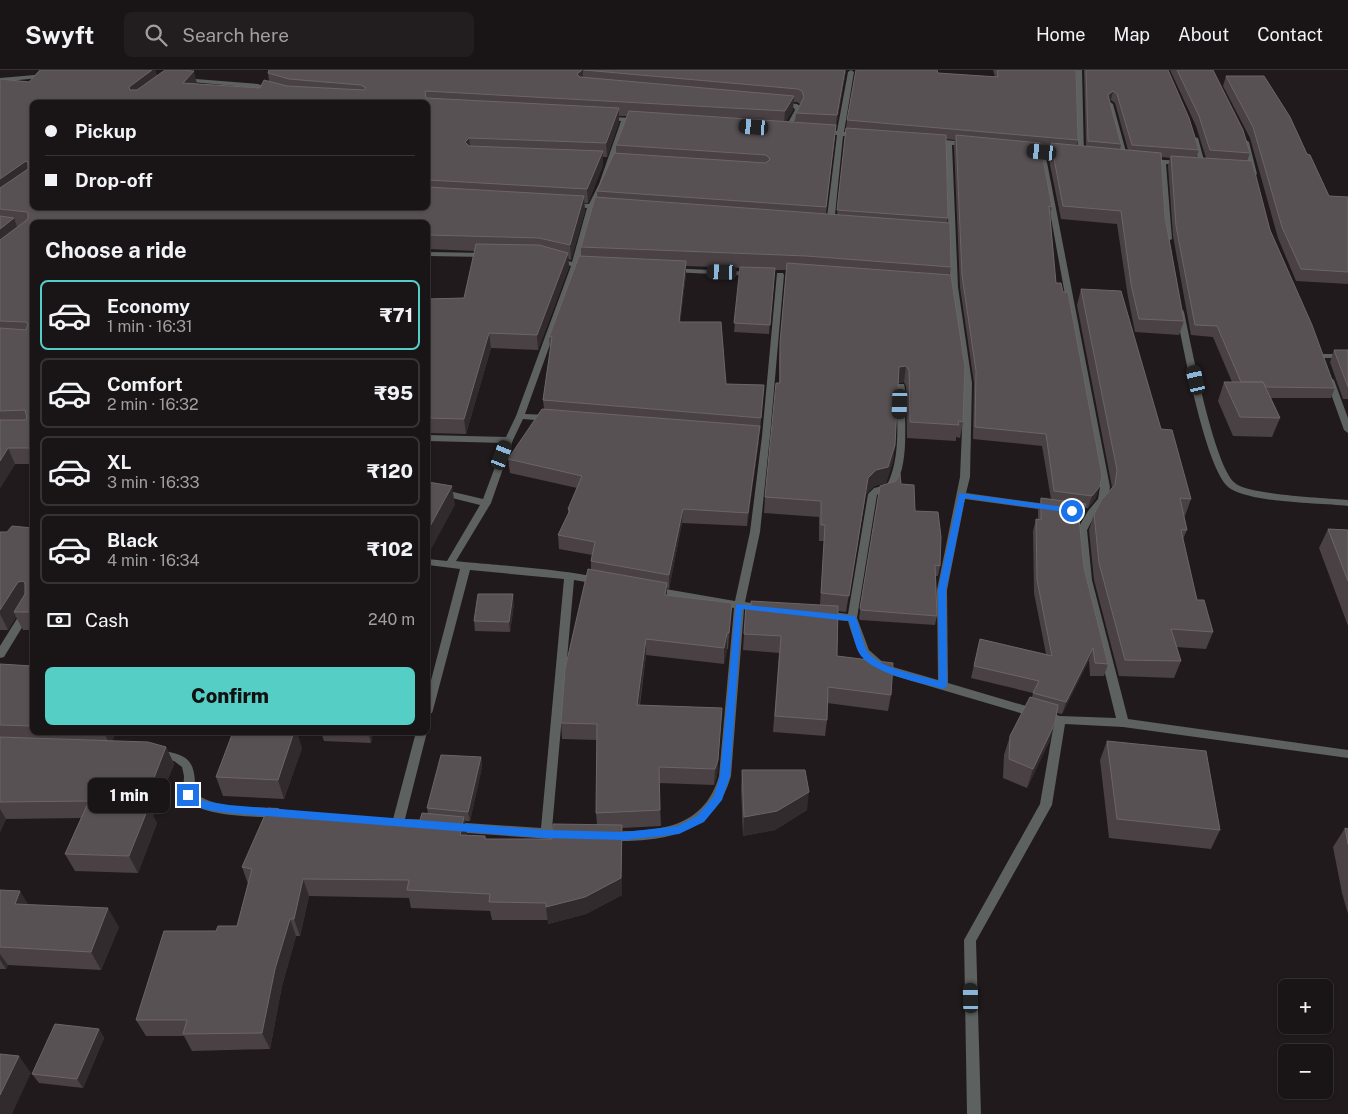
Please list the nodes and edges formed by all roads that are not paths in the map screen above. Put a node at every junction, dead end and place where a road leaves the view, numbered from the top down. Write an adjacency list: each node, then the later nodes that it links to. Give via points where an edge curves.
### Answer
1 (1079, 70): 25 (street)
2 (851, 72): 18 (street)
3 (52, 76): 5 (street)
4 (176, 79): 6 (street, via 258,86)
5 (0, 80)
6 (282, 94)
7 (768, 103): 14 (street, via 797,106)
8 (1110, 104): 28 (street)
9 (595, 118): 10 (street)
10 (625, 120): 11 (street); 31 (street)
11 (647, 121)
12 (1191, 127): 37 (street)
13 (778, 129): 14 (street)
14 (787, 130): 15 (street)
15 (796, 130)
16 (1240, 130): 39 (street, via 1245,139 1248,167)
17 (814, 132): 18 (street)
18 (840, 134): 19 (street); 44 (street)
19 (870, 136)
20 (919, 140): 21 (street)
21 (949, 142): 22 (street); 47 (street)
22 (976, 145)
23 (1052, 153): 89 (street, via 1037,152 1104,487 1103,500 1086,513 1082,530 1087,580)
24 (1071, 155): 25 (street)
25 (1081, 155): 26 (street)
26 (1090, 156)
27 (1116, 158): 28 (street)
28 (1125, 159): 29 (street)
29 (1134, 160)
30 (600, 161): 31 (street)
31 (610, 161): 33 (street); 41 (street)
32 (1143, 161): 34 (street)
33 (620, 162)
34 (1162, 162): 35 (street); 48 (street)
35 (1186, 163)
36 (1194, 163): 37 (street)
37 (1202, 164): 38 (street)
38 (1211, 164)
39 (1257, 185)
40 (562, 205): 41 (street)
41 (591, 206): 42 (street); 52 (street)
42 (611, 208)
43 (820, 224): 44 (street)
44 (830, 224): 45 (street)
45 (839, 225)
46 (943, 233): 47 (street)
47 (953, 234): 58 (street)
48 (1169, 246)
49 (430, 254): 50 (street)
50 (493, 255)
51 (549, 258): 52 (street)
52 (575, 265): 53 (street); 64 (street)
53 (595, 266)
54 (664, 270): 55 (street)
55 (761, 274)
56 (779, 275): 80 (street, via 754,532)
57 (934, 286): 58 (street)
58 (954, 287): 70 (street, via 968,383)
59 (1178, 300): 71 (street, via 1213,451 1230,485 1250,492)
60 (1348, 356): 61 (street, via 1319,351)
61 (1324, 365)
62 (1328, 374): 66 (street)
63 (901, 386): 84 (street, via 899,457 894,483 873,494)
64 (520, 416): 65 (street); 68 (street)
65 (559, 419)
66 (1348, 430)
67 (430, 438): 68 (street)
68 (508, 440): 72 (street)
69 (430, 489): 72 (street)
70 (962, 495): 73 (street); 86 (street, via 942,590)
71 (1348, 502)
72 (486, 503): 75 (street)
73 (1063, 510)
74 (430, 562): 75 (street)
75 (450, 564): 76 (street)
76 (466, 566): 77 (street); 87 (street)
77 (569, 576): 78 (street); 96 (street)
78 (607, 582)
79 (644, 589): 80 (street)
80 (739, 606): 82 (street); 98 (street, via 725,776 718,798 700,819 679,830 625,836)
81 (30, 607): 85 (street)
82 (767, 609)
83 (814, 614): 84 (street)
84 (852, 618): 86 (street, via 862,651 870,660 882,668)
85 (0, 654)
86 (943, 686): 88 (street)
87 (430, 702)
88 (1060, 720): 89 (street); 99 (street, via 1046,805 970,940)
89 (1123, 723): 92 (street)
90 (421, 735): 94 (street)
91 (146, 753): 93 (street, via 181,758 189,770 188,795 202,805)
92 (1348, 754)
93 (285, 814)
94 (398, 823)
95 (438, 826): 96 (street)
96 (546, 834): 97 (street)
97 (576, 835)
98 (596, 835)
99 (974, 1114)

